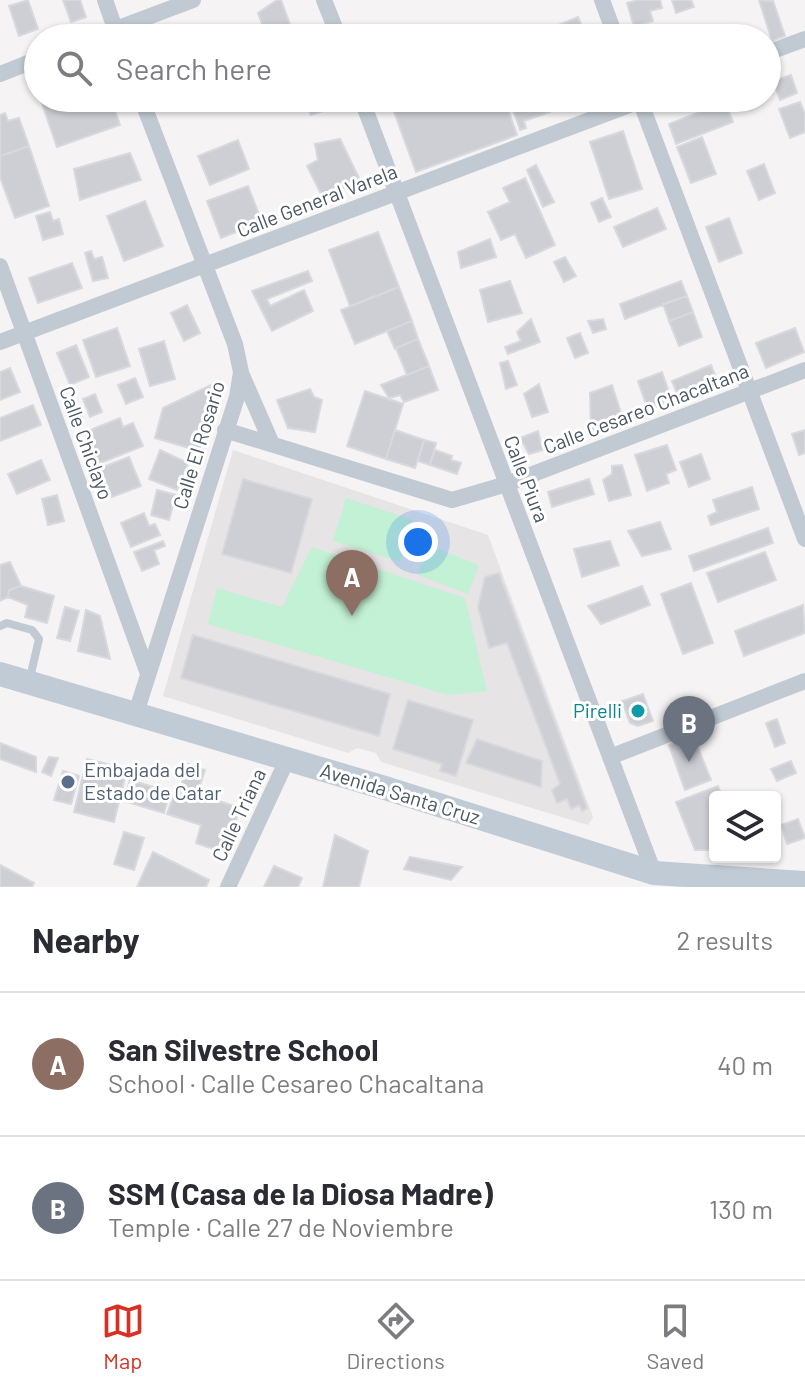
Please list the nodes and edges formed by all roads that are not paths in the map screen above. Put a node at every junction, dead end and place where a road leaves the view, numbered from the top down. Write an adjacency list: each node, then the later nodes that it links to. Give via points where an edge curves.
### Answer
1 (105, 0): 5 (street)
2 (193, 0): 6 (street)
3 (324, 0): 7 (street)
4 (602, 0): 8 (street)
5 (113, 24)
6 (139, 24)
7 (333, 24)
8 (611, 24)
9 (805, 39): 10 (street)
10 (781, 48)
11 (24, 65): 12 (street)
12 (0, 74)
13 (146, 112): 18 (street, Calle El Rosario)
14 (366, 112): 17 (street, Calle Piura)
15 (608, 112): 17 (street, Calle General Varela)
16 (647, 112): 24 (street)
17 (397, 193): 18 (street, Calle General Varela); 27 (street, Calle Piura)
18 (203, 265): 20 (street, Calle General Varela); 23 (street, Calle El Rosario)
19 (0, 266): 20 (street, Calle Chiclayo)
20 (25, 333): 21 (street, Calle General Varela); 30 (street, Calle Chiclayo)
21 (0, 342)
22 (805, 370): 24 (street, Calle Cesareo Chacaltana)
23 (241, 372): 25 (street, Calle El Rosario); 26 (street)
24 (749, 391): 27 (street, Calle Cesareo Chacaltana); 28 (street)
25 (225, 430): 26 (street, Calle Cesareo Chacaltana); 31 (street, Calle El Rosario)
26 (272, 444): 27 (street, Calle Cesareo Chacaltana, via 452,500)
27 (507, 484): 37 (street, Calle Piura)
28 (805, 539)
29 (0, 626): 35 (lane, via 32,630 39,639)
30 (133, 633): 31 (street); 32 (street, Calle Chiclayo)
31 (157, 640): 32 (street, Calle El Rosario)
32 (147, 671): 36 (street, Calle El Rosario)
33 (0, 674): 35 (main road, Avenida Santa Cruz)
34 (805, 681): 37 (street)
35 (29, 682): 36 (main road, Avenida Santa Cruz)
36 (135, 716): 38 (main road, Avenida Santa Cruz)
37 (610, 757): 39 (street, Calle Piura)
38 (287, 760): 39 (main road, Avenida Santa Cruz); 41 (street, Calle Triana)
39 (654, 873): 40 (main road, Avenida Santa Cruz)
40 (805, 883)
41 (228, 887)

